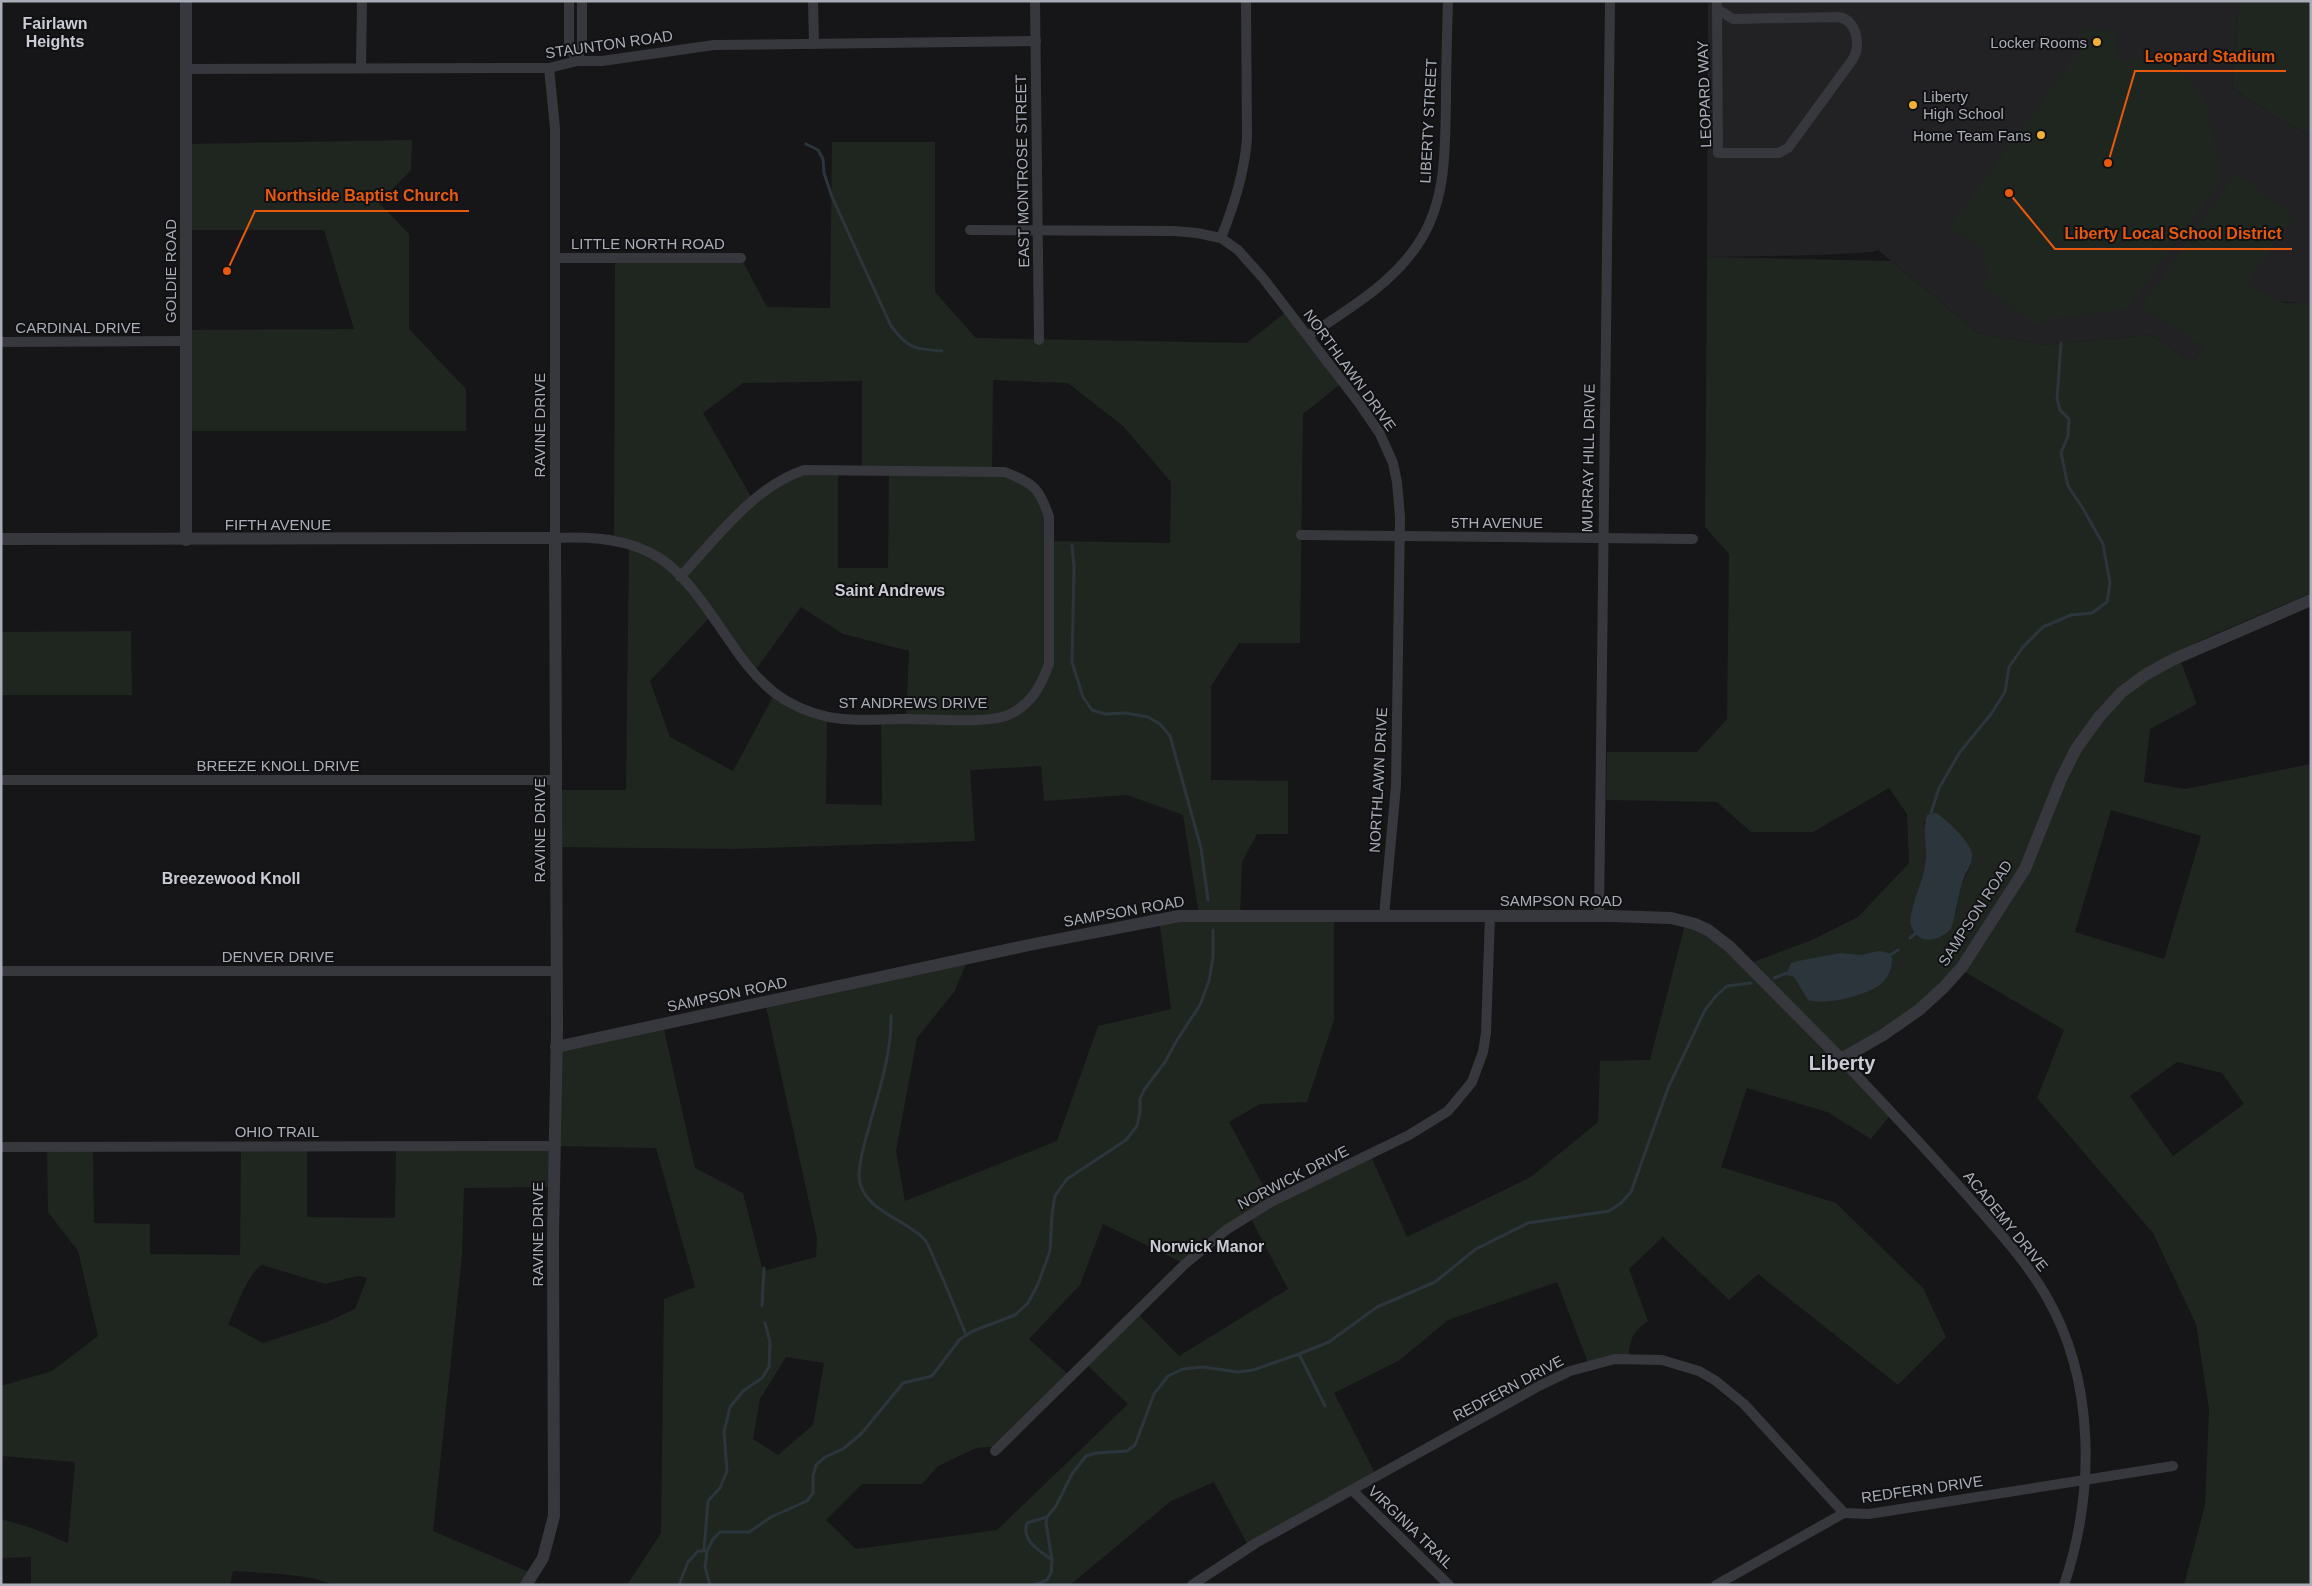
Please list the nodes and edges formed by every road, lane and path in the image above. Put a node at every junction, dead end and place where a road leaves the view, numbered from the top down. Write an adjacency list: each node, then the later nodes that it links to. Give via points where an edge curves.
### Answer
1 (186, 1): 16 (street, GOLDIE ROAD)
2 (362, 1): 14 (street)
3 (569, 1): 13 (street, via 569,45)
4 (582, 1): 13 (street, via 582,44)
5 (813, 1): 12 (street)
6 (1035, 1): 11 (street, EAST MONTROSE STREET)
7 (1246, 1): 19 (street, via 1246,154 1240,184)
8 (1448, 1): 22 (street, LIBERTY STREET, via 1444,165 1436,208 1418,244 1390,276)
9 (1610, 1): 29 (street, MURRAY HILL DRIVE)
10 (1717, 5): 10 (street, LEOPARD WAY, via 1718,154 1779,153 1788,148 1853,60 1857,49 1855,31 1848,21 1839,17 1733,19)
11 (1036, 41): 12 (street, STAUNTON ROAD); 18 (street, EAST MONTROSE STREET)
12 (814, 43): 13 (street, STAUNTON ROAD, via 714,45 602,61)
13 (577, 61): 15 (street, STAUNTON ROAD)
14 (362, 68): 15 (street, STAUNTON ROAD); 16 (street, STAUNTON ROAD)
15 (549, 68): 20 (street, RAVINE DRIVE, via 555,128)
16 (186, 69): 24 (street, GOLDIE ROAD)
17 (970, 230): 18 (street, NORTHLAWN DRIVE)
18 (1039, 231): 19 (street, NORTHLAWN DRIVE, via 1174,231); 23 (street, EAST MONTROSE STREET)
19 (1221, 238): 22 (street, NORTHLAWN DRIVE, via 1238,250)
20 (555, 258): 21 (street, LITTLE NORTH ROAD); 28 (street, RAVINE DRIVE)
21 (741, 258)
22 (1308, 336): 27 (street, NORTHLAWN DRIVE, via 1387,446 1397,482)
23 (1039, 340)
24 (186, 341): 25 (street, CARDINAL DRIVE); 32 (street, GOLDIE ROAD)
25 (1, 342)
26 (1301, 535): 27 (street, 5TH AVENUE)
27 (1399, 536): 29 (street, 5TH AVENUE); 38 (street, NORTHLAWN DRIVE, via 1396,786)
28 (555, 538): 32 (street, FIFTH AVENUE); 33 (street, ST ANDREWS DRIVE, via 578,537 629,544 661,560); 36 (street, RAVINE DRIVE)
29 (1602, 538): 30 (street, 5TH AVENUE); 37 (street, MURRAY HILL DRIVE)
30 (1693, 539)
31 (1, 540): 32 (street, FIFTH AVENUE)
32 (186, 540)
33 (680, 577): 33 (street, ST ANDREWS DRIVE, via 764,684 783,700 807,711 841,719 977,720 1007,716 1029,702 1042,683 1049,664 1049,517 1042,494 1027,481 1005,472 804,470 784,477 760,493)
34 (2311, 600): 43 (street, SAMPSON ROAD, via 2172,660 2122,692 2098,717 2076,749 2025,869 1962,967 1919,1010)
35 (1, 780): 36 (street, BREEZE KNOLL DRIVE)
36 (555, 780): 41 (street, RAVINE DRIVE)
37 (1599, 915): 39 (street, SAMPSON ROAD); 43 (street, SAMPSON ROAD, via 1671,918 1708,930 1748,964)
38 (1384, 916): 39 (street, SAMPSON ROAD); 42 (street, SAMPSON ROAD, via 1199,915 1159,919)
39 (1490, 916): 46 (street, NORWICK DRIVE, via 1483,1052 1472,1082 1458,1102 1434,1122 1272,1202 1226,1230 1185,1264)
40 (1, 971): 41 (street, DENVER DRIVE)
41 (555, 971): 42 (street, RAVINE DRIVE)
42 (556, 1047): 44 (street, RAVINE DRIVE)
43 (1842, 1059): 48 (street, ACADEMY DRIVE, via 1987,1218 2045,1294 2066,1340 2077,1378 2084,1434)
44 (554, 1146): 45 (street, OHIO TRAIL); 51 (street, RAVINE DRIVE, via 554,1516 543,1558)
45 (1, 1147)
46 (995, 1451)
47 (2173, 1466): 48 (street, REDFERN DRIVE)
48 (2085, 1480): 50 (street, REDFERN DRIVE, via 1869,1514); 55 (street, ACADEMY DRIVE, via 2078,1539)
49 (1352, 1490): 50 (street, REDFERN DRIVE, via 1570,1371 1615,1358 1642,1358 1699,1371 1734,1394); 52 (street, REDFERN DRIVE, via 1256,1543); 53 (street, VIRGINIA TRAIL)
50 (1844, 1513): 54 (street)
51 (526, 1585)
52 (1192, 1585)
53 (1449, 1585)
54 (1716, 1585)
55 (2064, 1585)

